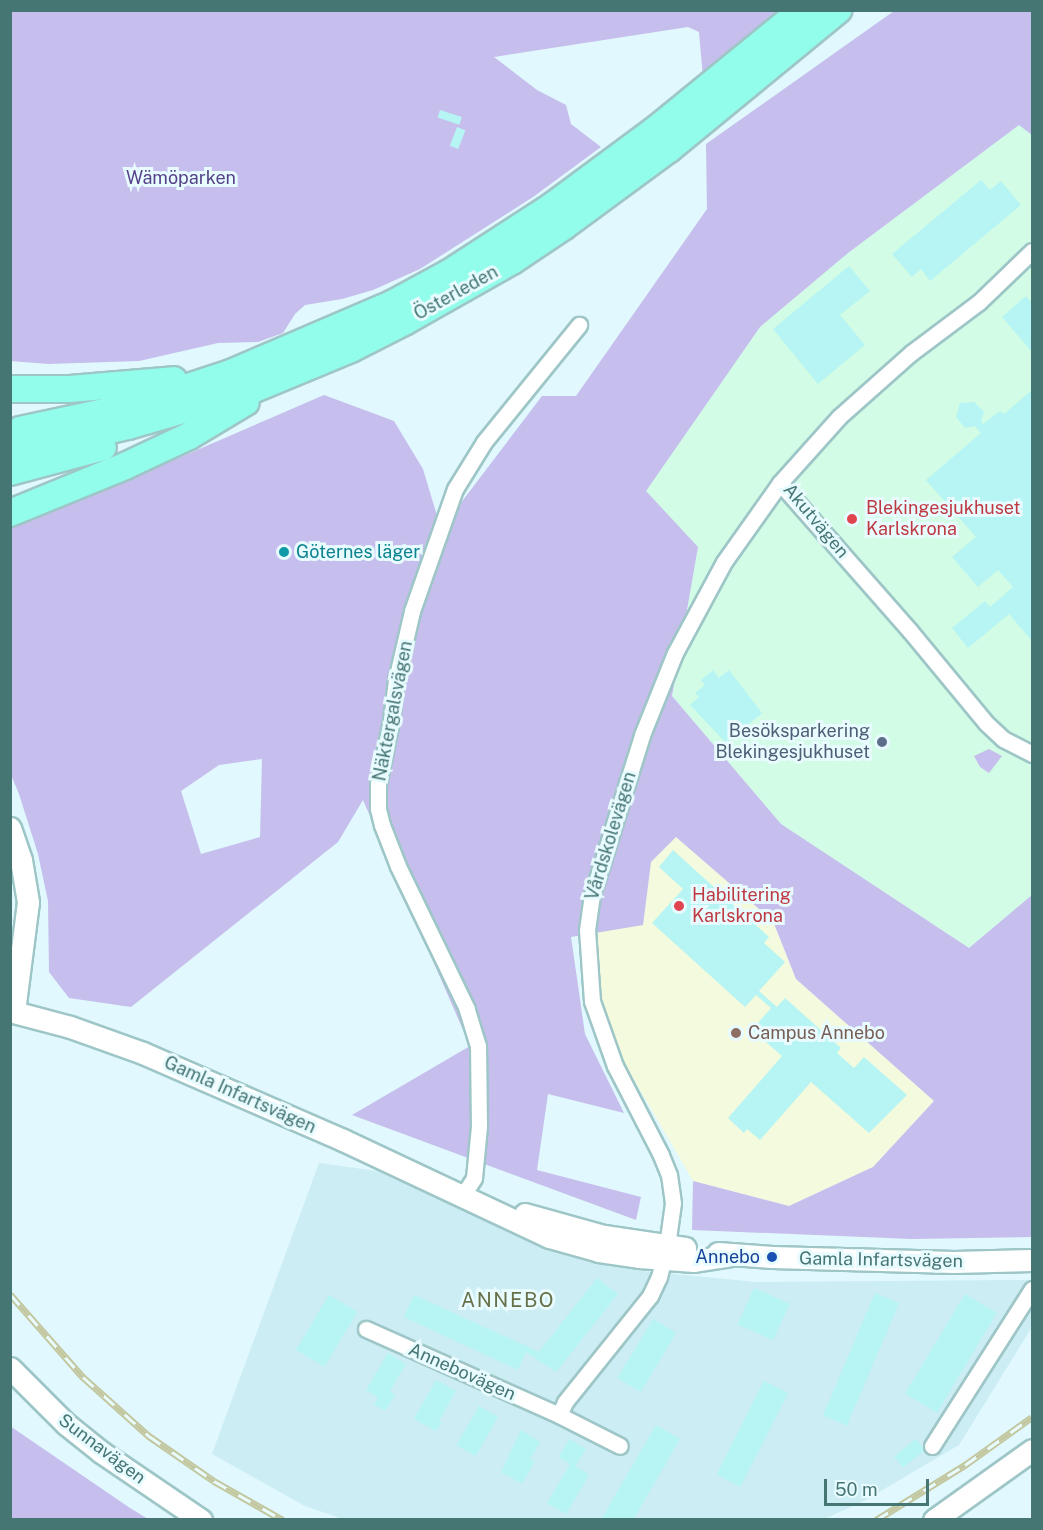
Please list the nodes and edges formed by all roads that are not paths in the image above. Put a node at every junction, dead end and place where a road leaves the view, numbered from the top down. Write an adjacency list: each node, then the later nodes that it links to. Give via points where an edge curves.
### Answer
1 (802, 10): 6 (highway, Österleden, via 601,170 449,273 374,312)
2 (838, 10): 5 (highway, Österleden, via 669,149 556,232 461,291 351,349)
3 (1032, 251): 12 (street, Akutvägen, via 979,302 911,353 839,417)
4 (579, 325): 17 (street, Näktergalsvägen, via 483,442 455,489 412,610 378,784 378,809 389,842 467,1009 478,1046 479,1125 474,1178)
5 (298, 371): 8 (highway, Österleden); 13 (highway, via 189,436)
6 (231, 373): 7 (highway, via 112,387); 9 (highway, Österleden, via 127,407)
7 (10, 389)
8 (252, 390): 10 (highway, Österleden, via 128,426); 11 (highway, via 150,433)
9 (10, 431)
10 (10, 447)
11 (10, 472)
12 (780, 483): 14 (street, Akutvägen, via 986,723 1003,739); 18 (street, Vårdskolevägen, via 724,562 675,653 642,735 601,860 590,907 587,930 592,1001 615,1066 669,1175 673,1203)
13 (10, 513)
14 (1032, 754)
15 (10, 828): 16 (street, via 21,860 27,902)
16 (12, 1011): 17 (street, Gamla Infartsvägen, via 143,1053)
17 (463, 1195): 18 (street, Gamla Infartsvägen, via 549,1238 599,1251)
18 (665, 1253): 19 (street, Gamla Infartsvägen, via 694,1261 730,1255 954,1262); 23 (street, via 650,1296 565,1402)
19 (1032, 1260)
20 (1032, 1289): 25 (street)
21 (366, 1329): 23 (street, Annebovägen)
22 (10, 1368): 27 (street, Sunnavägen, via 66,1424 101,1452)
23 (559, 1415): 24 (street, Annebovägen)
24 (620, 1446)
25 (932, 1446)
26 (1032, 1450): 28 (street)
27 (201, 1520)
28 (934, 1520)

